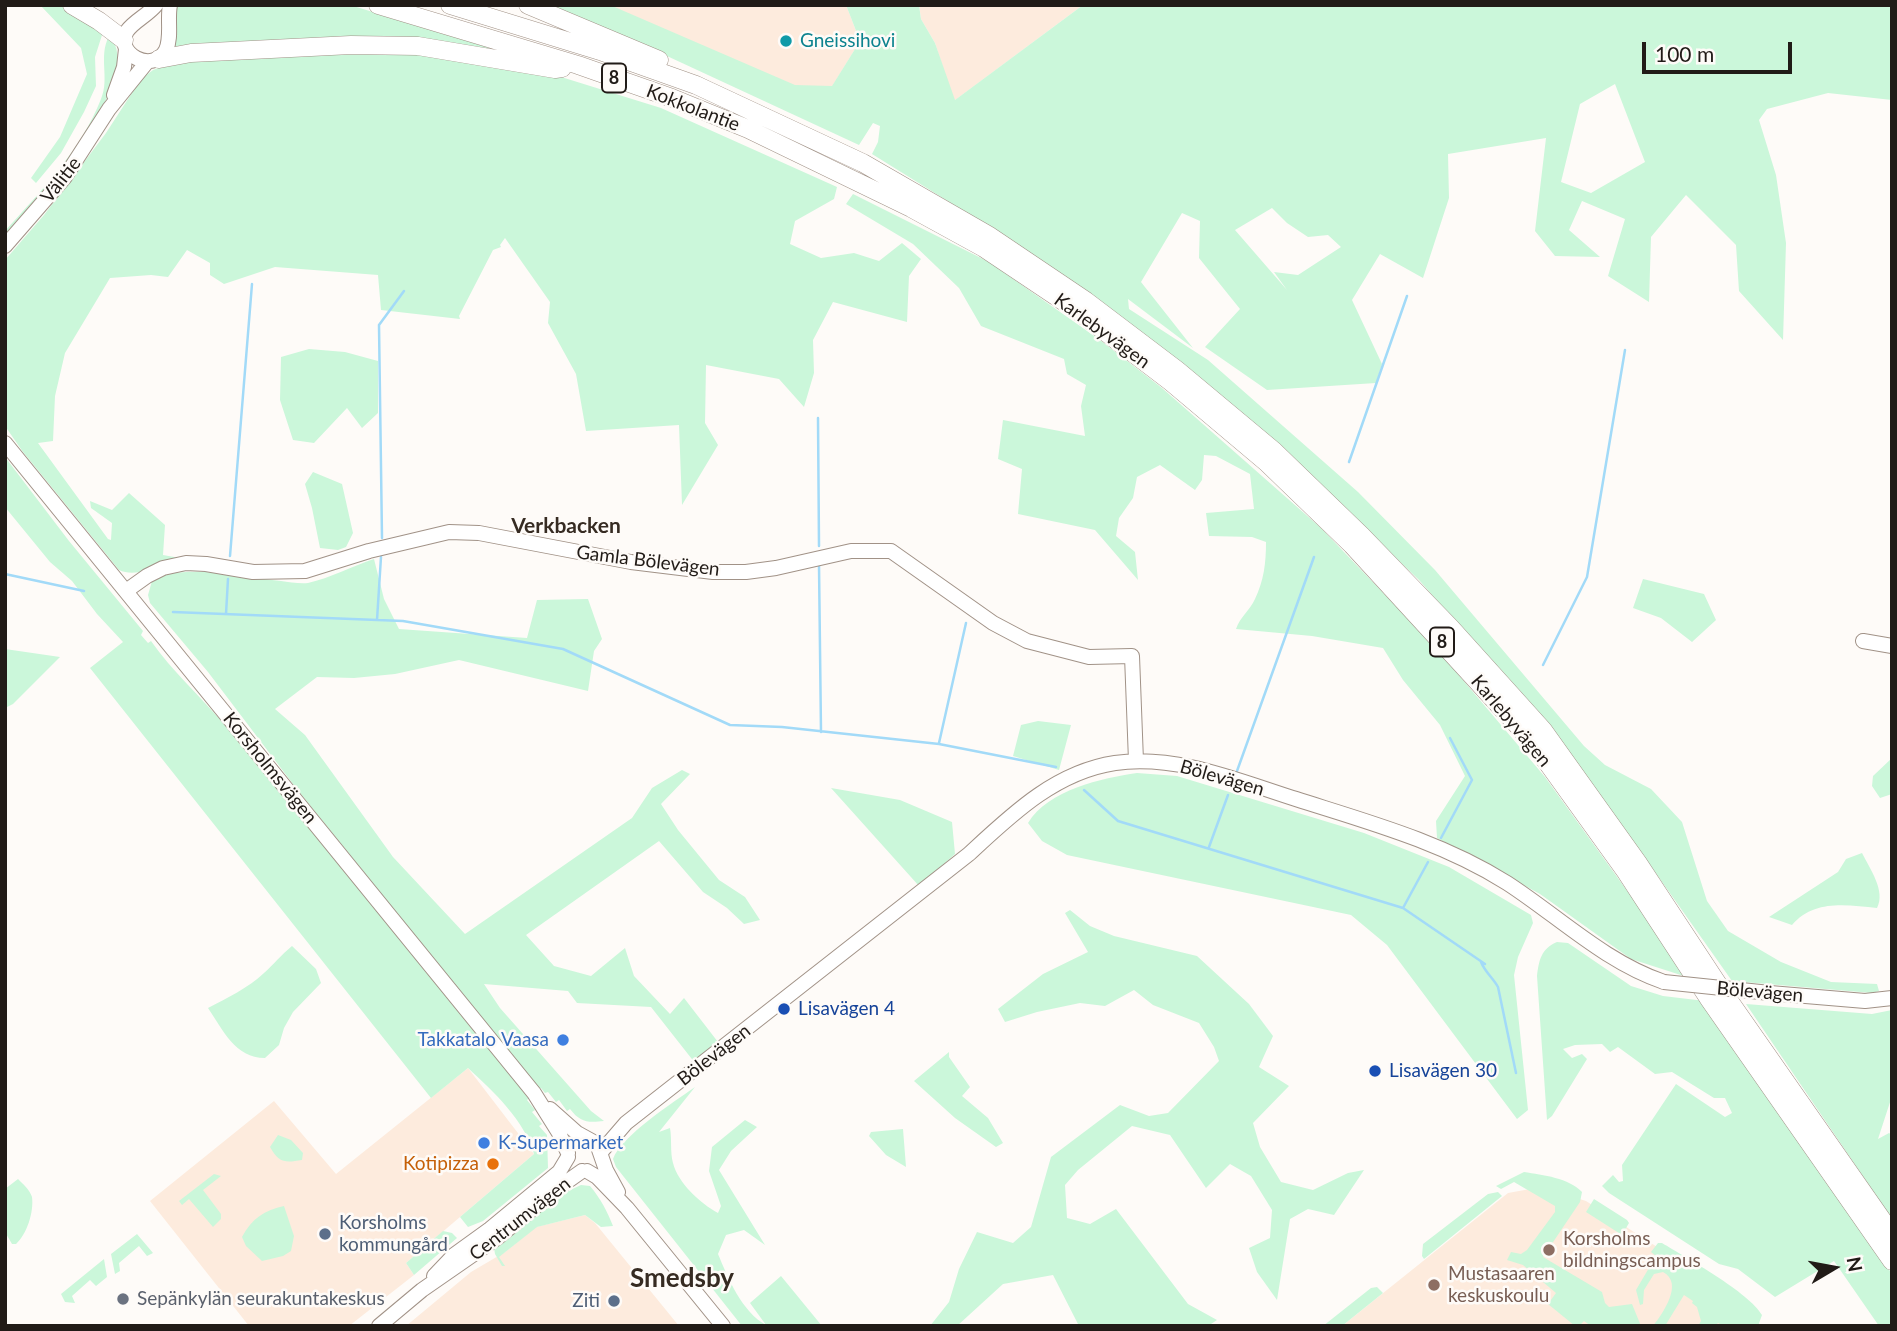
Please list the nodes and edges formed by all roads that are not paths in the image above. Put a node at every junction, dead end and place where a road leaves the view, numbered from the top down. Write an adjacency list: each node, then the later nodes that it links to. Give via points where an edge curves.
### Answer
1 (72, 5): 7 (highway)
2 (156, 5): 7 (main road, via 129,29)
3 (170, 5): 8 (main road, via 167,43)
4 (378, 5): 9 (highway, Kokkolantie / 8)
5 (450, 5): 10 (highway, Kokkolantie / 8)
6 (528, 5): 10 (highway, via 680,69)
7 (125, 45): 8 (main road, via 135,58); 11 (main road, Välitie, via 124,67)
8 (153, 60): 9 (highway, via 191,53 351,45 446,49 555,69); 11 (main road, Välitie)
9 (578, 65): 13 (highway, Kokkolantie / 8, via 748,129)
10 (696, 85): 12 (highway, Kokkolantie / 8)
11 (109, 109): 14 (main road, Välitie, via 65,177)
12 (863, 163): 28 (highway, Karlebyvägen / 8, via 988,235 1177,370 1274,451 1451,628 1543,730)
13 (842, 175): 29 (highway, Karlebyvägen / 8, via 984,248 1078,311 1266,462 1352,545 1531,740)
14 (5, 246)
15 (5, 443): 16 (main road, Korsholmsvägen)
16 (126, 591): 19 (main road, Gamla Bölevägen, via 163,568 186,563 253,572 305,571 449,532 479,533 631,562 713,572 776,568 851,551 891,551 993,623 1027,641 1089,657 1132,656); 21 (main road, Korsholmsvägen)
17 (1863, 640): 18 (main road)
18 (1892, 646)
19 (1136, 761): 20 (main road, Bölevägen, bridge, via 1187,766 1433,844 1506,882 1603,951 1651,978 1865,1001); 22 (main road, Bölevägen, via 1088,770 1045,789)
20 (1892, 998)
21 (534, 1093): 23 (main road, Korsholmsvägen); 25 (main road, Korsholmsvägen)
22 (626, 1123): 23 (main road, Bölevägen); 24 (main road, Bölevägen)
23 (588, 1139): 24 (main road, via 597,1144); 25 (main road, via 574,1141)
24 (601, 1154): 26 (main road, via 595,1167); 27 (main road)
25 (568, 1155): 26 (main road, via 575,1168); 30 (main road, Centrumvägen, via 559,1172 454,1255)
26 (585, 1171): 27 (main road); 30 (main road, Centrumvägen)
27 (627, 1208): 32 (main road)
28 (1892, 1234)
29 (1892, 1261)
30 (422, 1290): 31 (main road, Centrumvägen)
31 (379, 1326)
32 (723, 1326)

